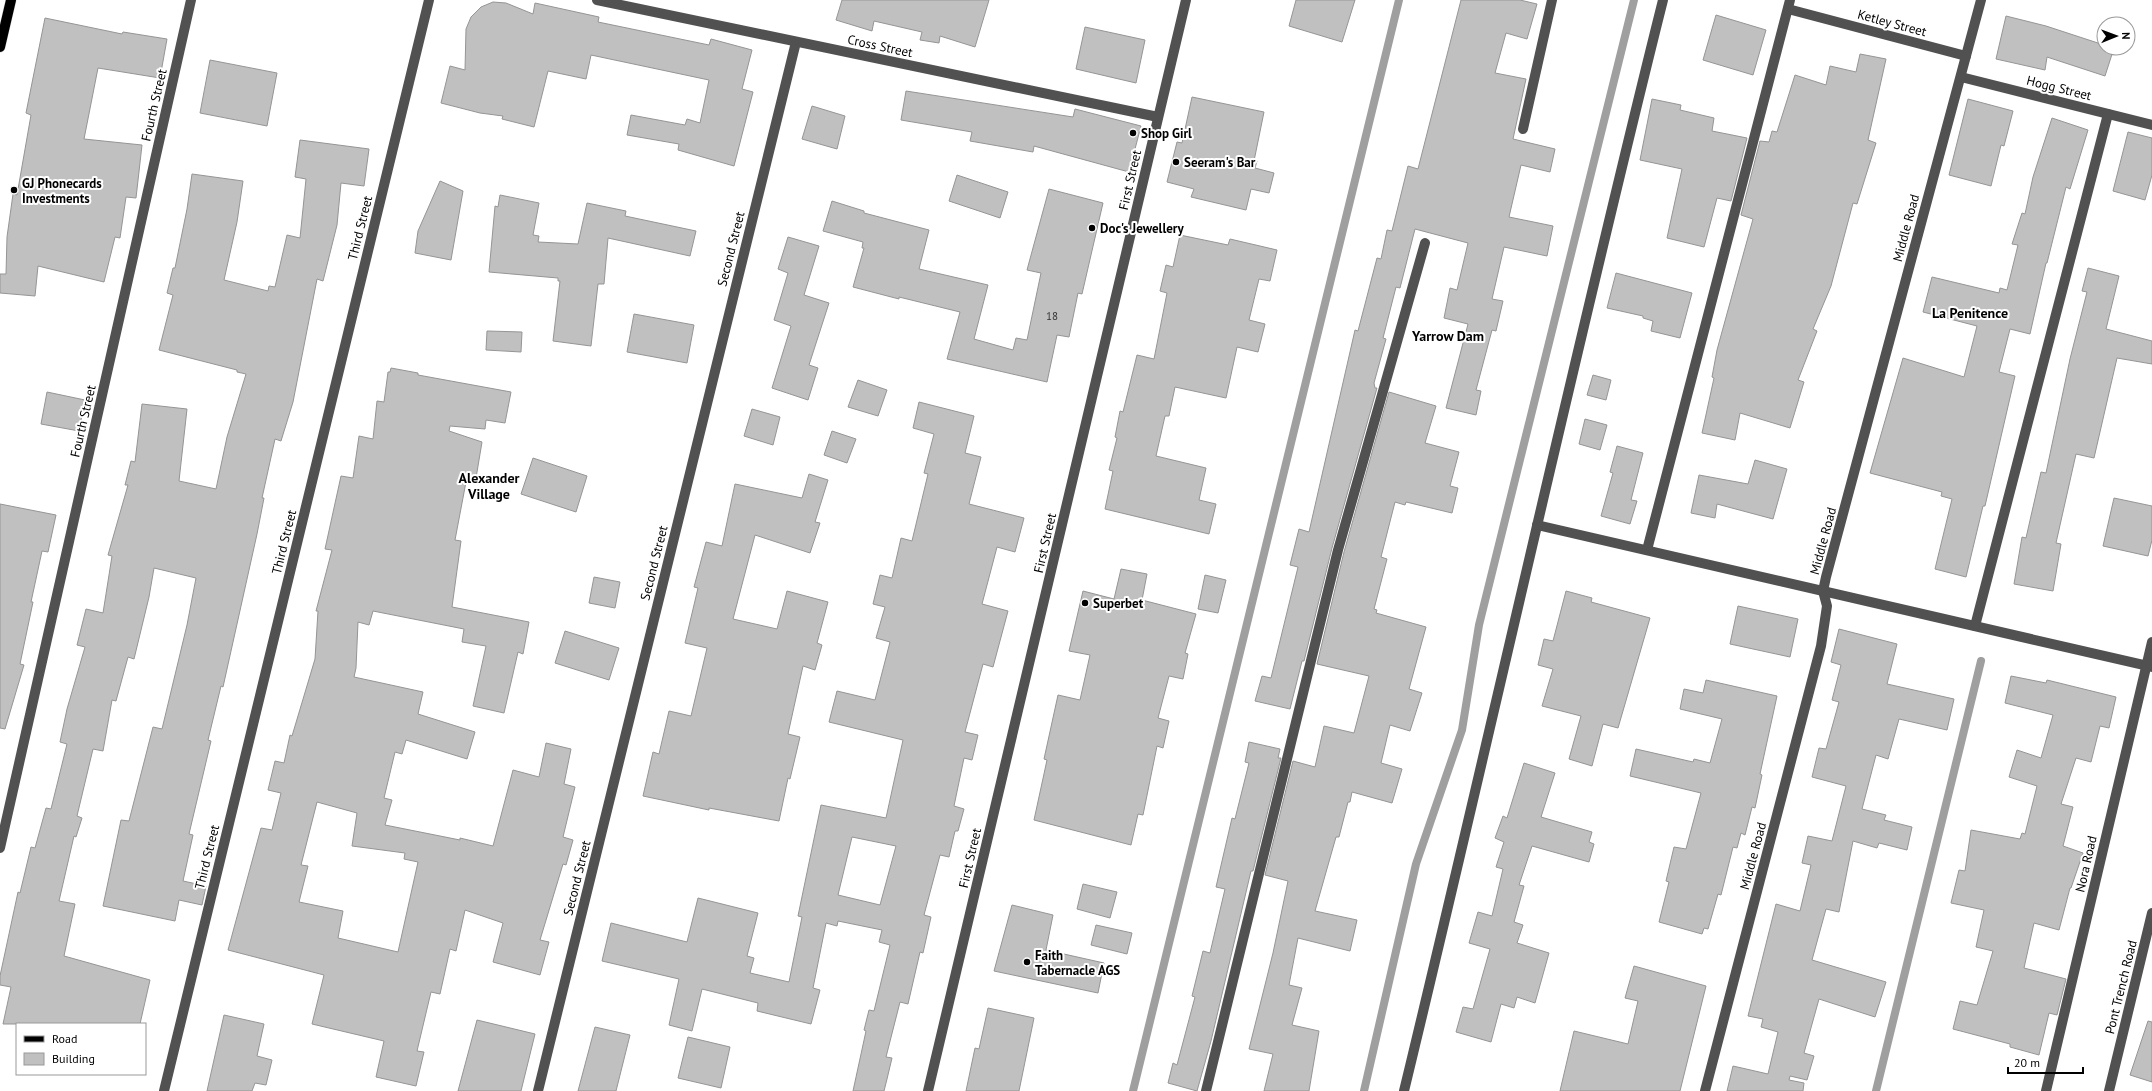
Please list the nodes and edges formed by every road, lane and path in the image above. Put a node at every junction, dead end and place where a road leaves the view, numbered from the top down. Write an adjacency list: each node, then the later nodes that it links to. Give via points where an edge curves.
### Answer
1 (11, 0): 11 (main road)
2 (191, 0): 25 (street, Fourth Street)
3 (429, 0): 29 (street, Third Street)
4 (597, 0): 10 (street, Cross Street)
5 (1186, 0): 15 (street, First Street)
6 (1552, 0): 17 (street)
7 (1663, 0): 19 (street)
8 (1981, 0): 12 (street, Middle Road)
9 (1789, 4): 12 (street, Ketley Street); 20 (street)
10 (796, 42): 15 (street, Cross Street); 30 (street, Second Street)
11 (0, 47)
12 (1966, 56): 13 (street, Middle Road)
13 (1960, 77): 14 (street, Hogg Street); 21 (street, Middle Road)
14 (2108, 114): 16 (street, Hogg Street); 22 (street)
15 (1158, 117): 31 (street, First Street)
16 (2152, 125)
17 (1523, 128)
18 (1425, 243): 32 (street, via 1338,550)
19 (1537, 525): 20 (street); 33 (street, via 1471,816)
20 (1647, 550): 21 (street)
21 (1823, 591): 22 (street); 34 (street, Middle Road, via 1827,606 1821,646)
22 (1975, 626): 24 (street)
23 (2152, 642): 24 (street, Nora Road)
24 (2149, 666): 35 (street, Nora Road)
25 (0, 848)
26 (2152, 913): 27 (street, Pont Trench Road)
27 (2142, 956): 28 (street); 36 (street, Pont Trench Road)
28 (2152, 959)
29 (164, 1091)
30 (538, 1091)
31 (928, 1091)
32 (1206, 1091)
33 (1404, 1091)
34 (1706, 1091)
35 (2046, 1091)
36 (2109, 1091)

